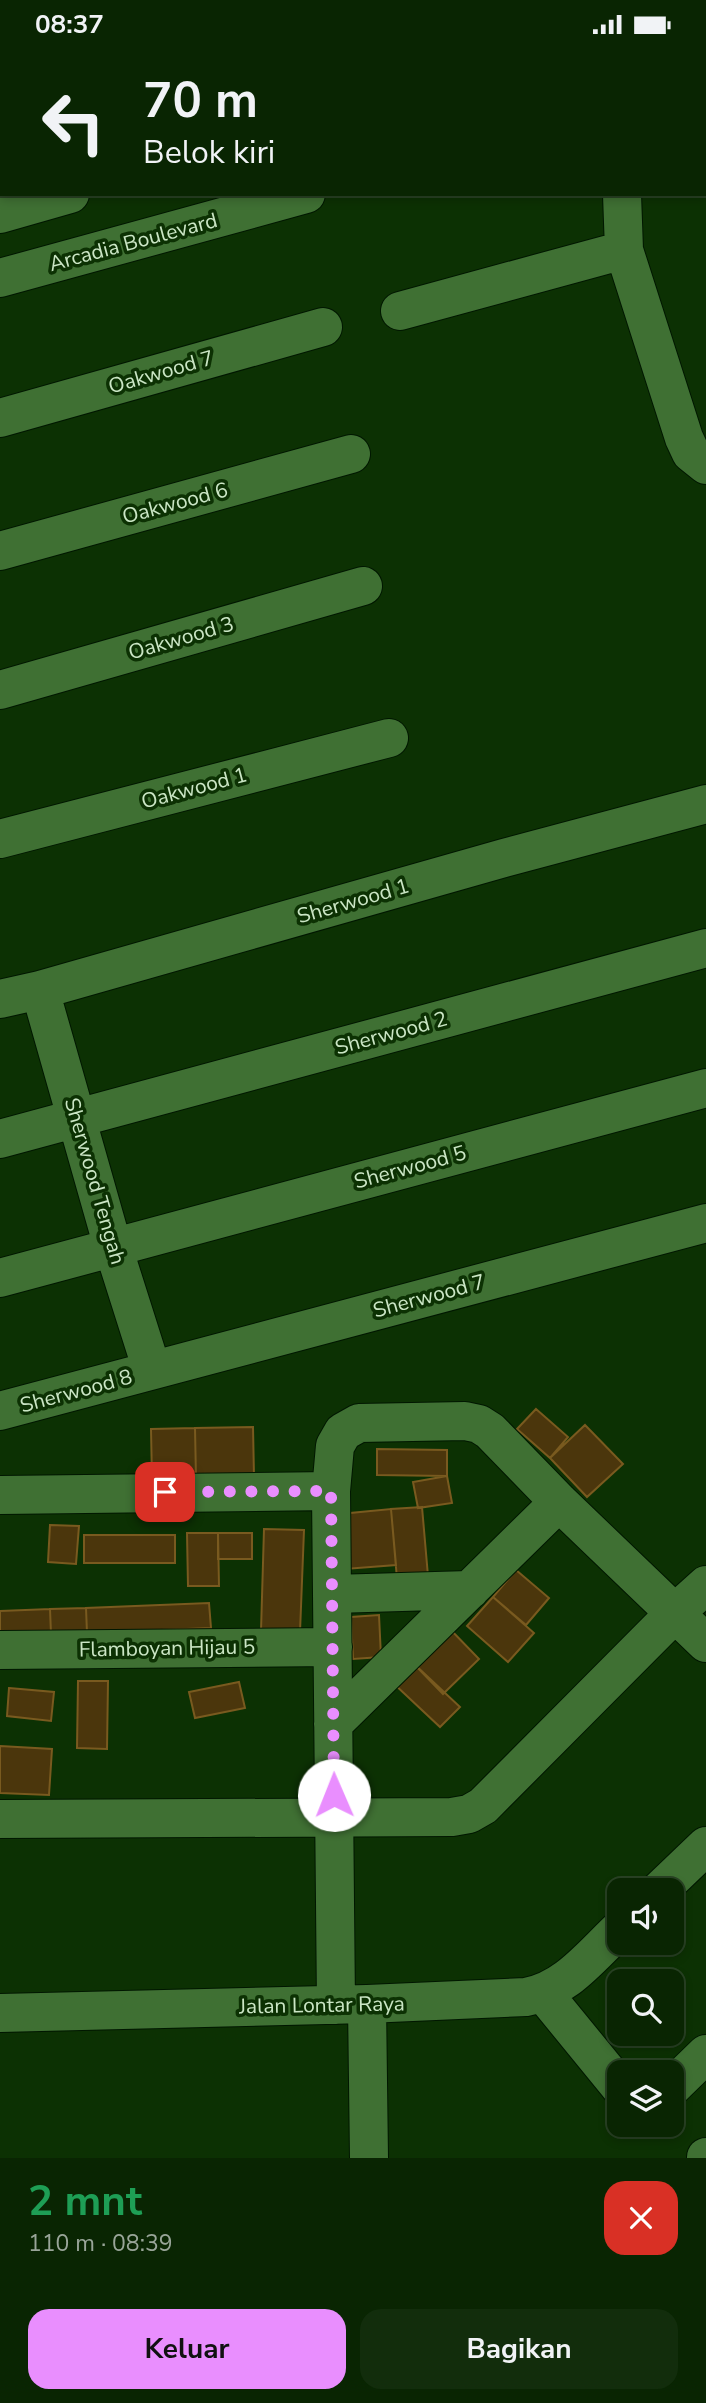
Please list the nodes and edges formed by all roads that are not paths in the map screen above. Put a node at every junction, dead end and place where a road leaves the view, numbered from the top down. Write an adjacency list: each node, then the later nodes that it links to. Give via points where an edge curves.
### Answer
1 (63, 196): 4 (street)
2 (299, 196): 6 (street, Arcadia Boulevard)
3 (622, 196): 5 (street)
4 (0, 213)
5 (624, 250): 7 (street); 11 (street, via 684,437 691,453)
6 (0, 278)
7 (400, 311)
8 (323, 327): 9 (street, Oakwood 7)
9 (0, 418)
10 (351, 454): 12 (street, Oakwood 6)
11 (706, 465)
12 (0, 551)
13 (362, 586): 14 (street, Oakwood 3)
14 (0, 690)
15 (389, 738): 17 (street, Oakwood 1)
16 (706, 804): 19 (street, Sherwood 1)
17 (0, 839)
18 (706, 948): 22 (street, Sherwood 2)
19 (40, 990): 20 (street, Sherwood 1); 22 (street, Sherwood Tengah)
20 (0, 999)
21 (706, 1088): 25 (street, Sherwood 5)
22 (77, 1119): 23 (street, Sherwood 2); 25 (street, Sherwood Tengah)
23 (0, 1139)
24 (706, 1223): 27 (street, Sherwood 7)
25 (113, 1247): 26 (street, Sherwood 5); 27 (street, Sherwood Tengah)
26 (0, 1278)
27 (152, 1370): 28 (street, Sherwood 8)
28 (0, 1411)
29 (331, 1491): 30 (street); 31 (street, via 335,1446 343,1432 359,1423 465,1422 489,1431); 34 (street)
30 (0, 1495)
31 (559, 1502): 33 (street); 35 (street)
32 (706, 1585): 35 (street)
33 (470, 1590): 34 (street); 39 (street)
34 (333, 1594): 37 (street)
35 (676, 1612): 36 (street); 41 (street, via 483,1806 452,1817)
36 (706, 1643)
37 (333, 1647): 38 (street, Flamboyan Hijau 5); 39 (street)
38 (0, 1650)
39 (333, 1724): 41 (street)
40 (0, 1819): 41 (street)
41 (335, 1819): 46 (street)
42 (706, 1846): 43 (street)
43 (673, 1878)
44 (607, 1941): 45 (street, Jalan Lontar Raya)
45 (544, 1994): 46 (street, Jalan Lontar Raya, via 502,2000); 49 (street)
46 (351, 2004): 47 (street, Jalan Lontar Raya); 51 (street)
47 (0, 2013)
48 (706, 2054): 50 (street)
49 (607, 2071)
50 (684, 2075)
51 (369, 2158)

